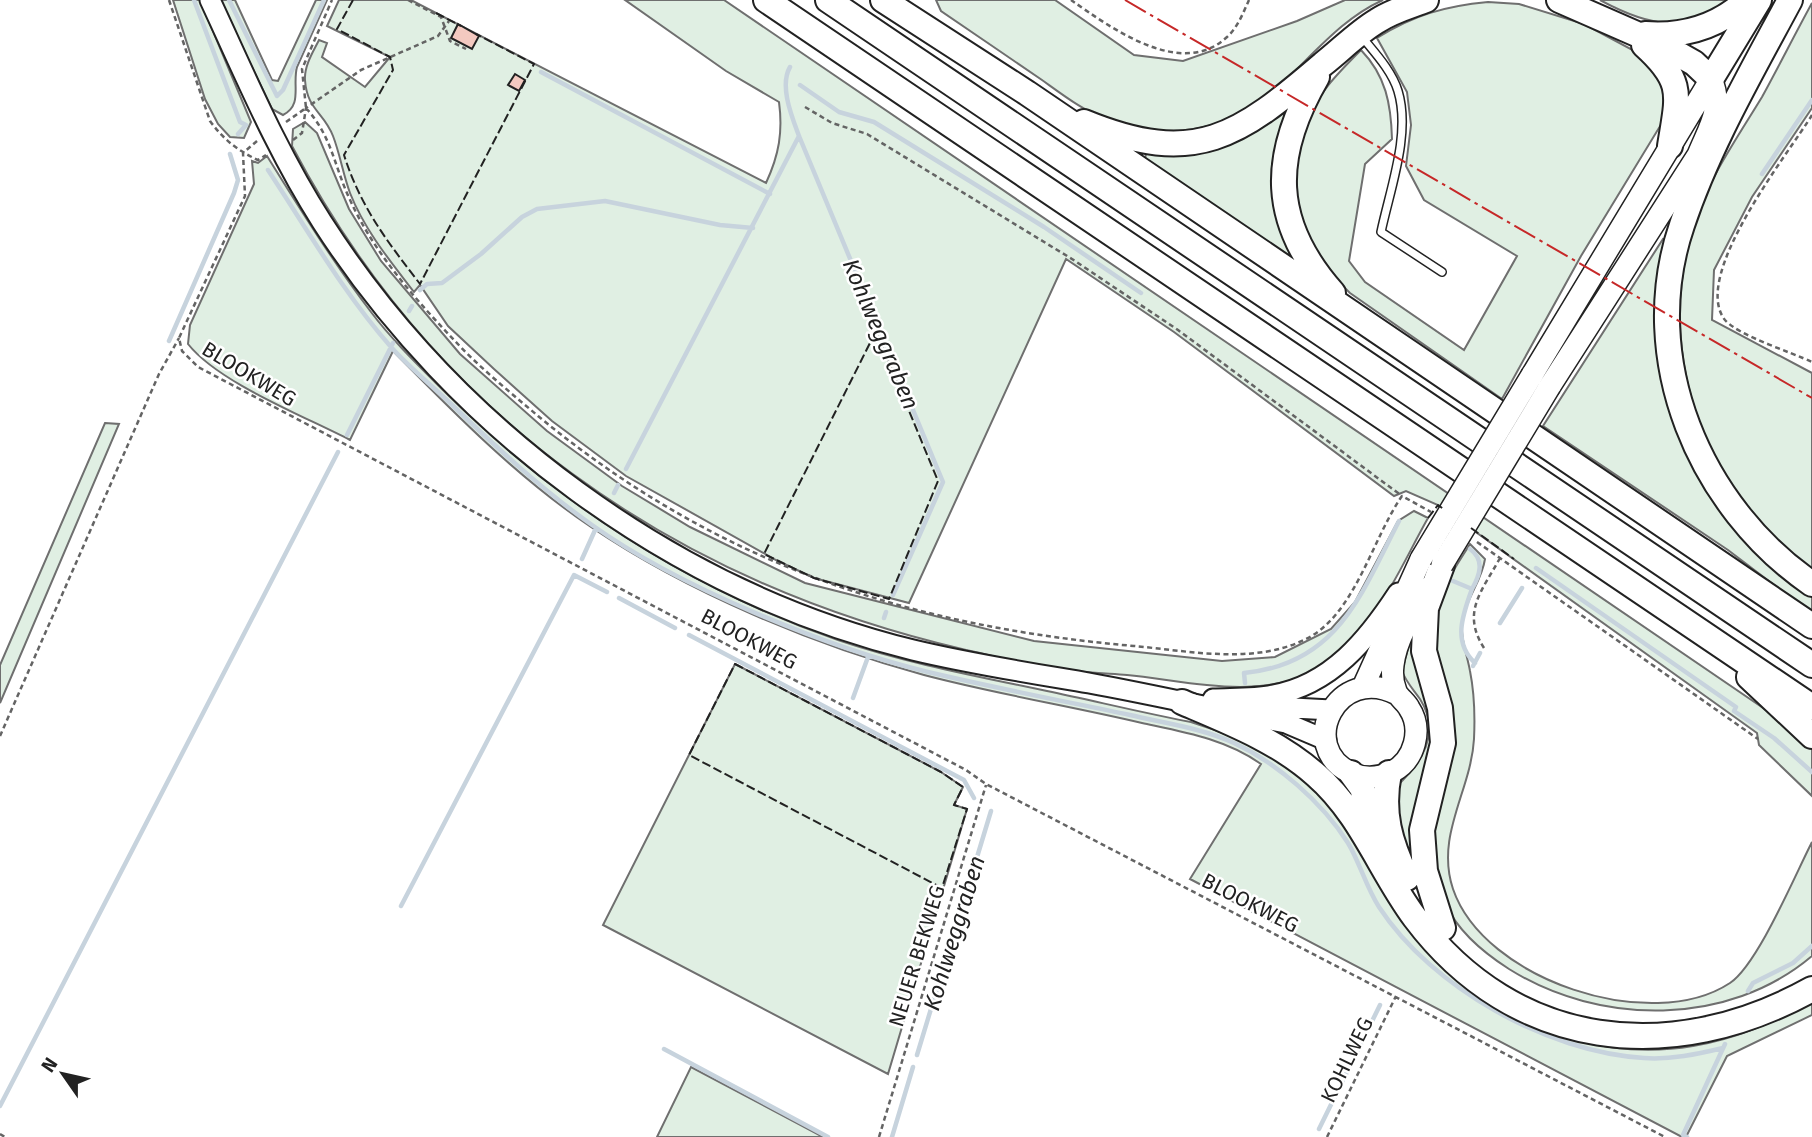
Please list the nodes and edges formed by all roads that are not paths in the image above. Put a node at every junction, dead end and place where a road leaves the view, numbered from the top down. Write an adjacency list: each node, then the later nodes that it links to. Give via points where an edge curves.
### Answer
1 (210, 0): 26 (main road, via 270,131 322,222 368,287 474,405 538,461 652,541 731,583 844,629 910,650)
2 (766, 0): 24 (highway)
3 (828, 0): 25 (highway)
4 (883, 0): 15 (highway)
5 (1426, 0): 11 (highway, via 1378,19)
6 (1559, 0): 10 (highway)
7 (1747, 0): 10 (highway, via 1695,32 1668,36)
8 (1759, 0): 14 (highway)
9 (1790, 0): 13 (highway)
10 (1630, 32): 14 (highway, via 1694,63); 16 (highway, via 1660,60 1676,83)
11 (1360, 33): 12 (highway); 18 (lane, via 1392,76 1402,108 1401,136 1381,232)
12 (1324, 64): 15 (highway, via 1235,131 1202,141 1162,144 1124,137); 19 (highway, via 1290,130 1284,189 1289,220 1311,264)
13 (1753, 68): 17 (highway); 22 (highway, via 1681,227 1670,282 1671,358 1686,422 1710,476 1761,544)
14 (1711, 79): 16 (main road); 17 (main road, via 1718,95)
15 (1027, 93): 19 (highway)
16 (1670, 146): 20 (main road)
17 (1698, 155): 20 (main road)
18 (1442, 272)
19 (1354, 316): 23 (highway)
20 (1541, 381): 21 (main road, bridge)
21 (1431, 562): 27 (main road); 28 (main road, via 1393,666); 29 (main road, via 1367,637 1326,674 1273,695); 38 (highway, via 1424,652 1440,708 1443,743 1422,841 1425,871)
22 (1812, 584)
23 (1812, 626)
24 (1707, 635): 31 (highway); 33 (highway)
25 (1812, 665)
26 (1093, 684): 29 (main road); 30 (main road)
27 (1363, 687): 28 (main road, via 1380,687); 32 (main road, via 1344,695)
28 (1396, 694): 36 (main road, via 1413,714 1416,740 1404,764)
29 (1213, 699): 32 (main road)
30 (1182, 702): 34 (main road, via 1286,723); 37 (highway, via 1251,732 1317,775 1345,806)
31 (1812, 707)
32 (1331, 710): 34 (main road)
33 (1812, 736)
34 (1326, 740): 35 (main road, via 1337,763)
35 (1351, 773): 36 (main road); 37 (highway, via 1362,788)
36 (1389, 774): 38 (highway, via 1385,818 1390,840 1413,890)
37 (1388, 872): 40 (highway, via 1415,918 1472,976 1522,1008 1569,1026 1612,1035 1703,1032 1755,1017)
38 (1443, 928): 39 (highway, via 1478,963 1525,992 1575,1013 1624,1023 1674,1025 1735,1014 1788,993)
39 (1812, 976)
40 (1812, 989)

